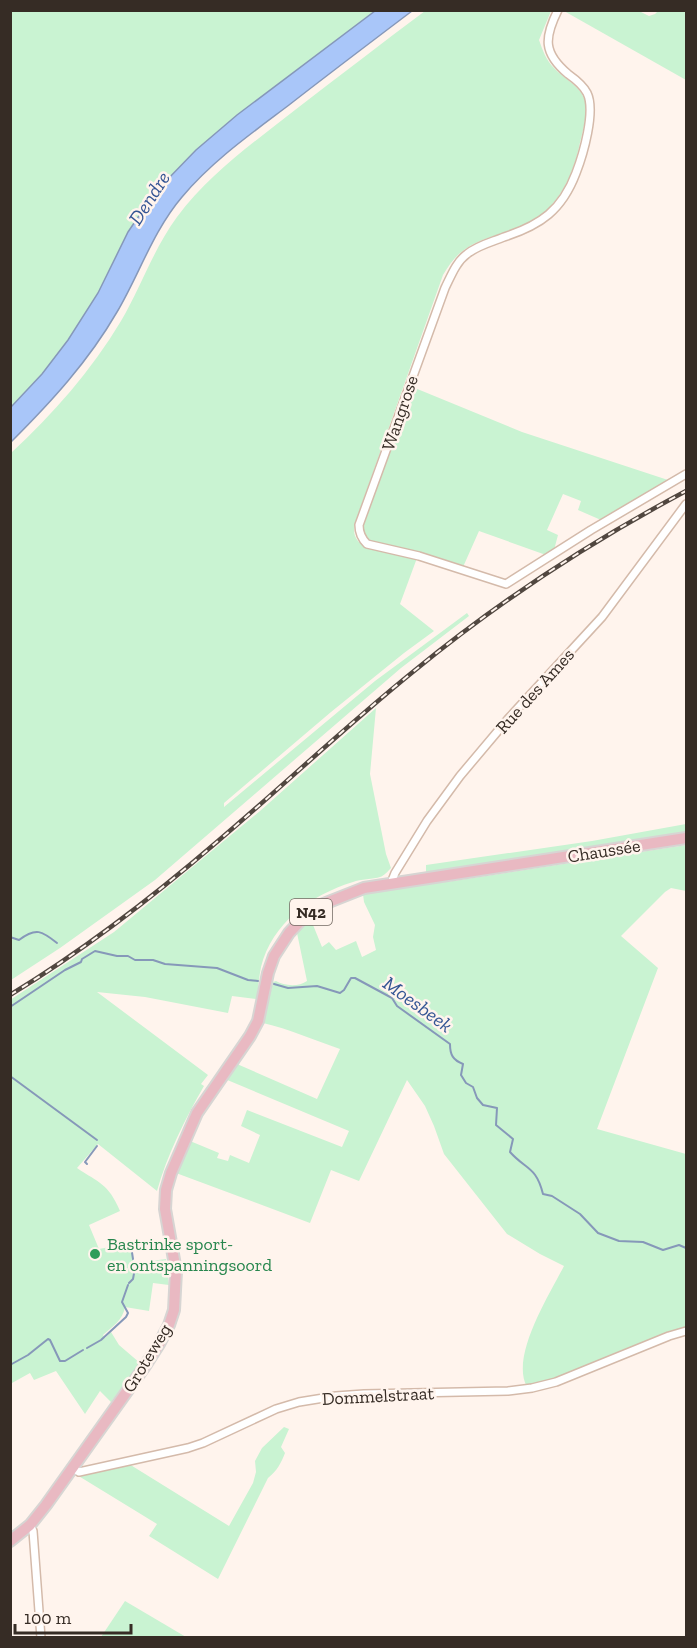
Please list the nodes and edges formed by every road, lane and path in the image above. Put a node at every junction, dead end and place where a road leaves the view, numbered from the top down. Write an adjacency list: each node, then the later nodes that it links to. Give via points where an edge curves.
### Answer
1 (558, 10): 2 (street, Wangrose, via 547,36 550,53 583,87 590,101 576,171 563,199 545,218 479,246 465,255 454,270 405,396 359,532 367,544 506,584)
2 (687, 474)
3 (687, 504): 5 (street, Rue des Ames, via 602,617 460,776)
4 (687, 838): 5 (main road, Chaussée / N42)
5 (390, 883): 7 (main road, Groteweg / N42, via 364,888 321,905 289,933 274,956 258,1021 201,1104 168,1181 165,1209 176,1282 169,1325)
6 (687, 1331): 7 (street, Dommelstraat, via 532,1388 312,1399 276,1409 188,1448 79,1472)
7 (73, 1468): 8 (main road, Groteweg / N42)
8 (30, 1525): 9 (main road, Groteweg / N42); 10 (street)
9 (10, 1540)
10 (41, 1638)

